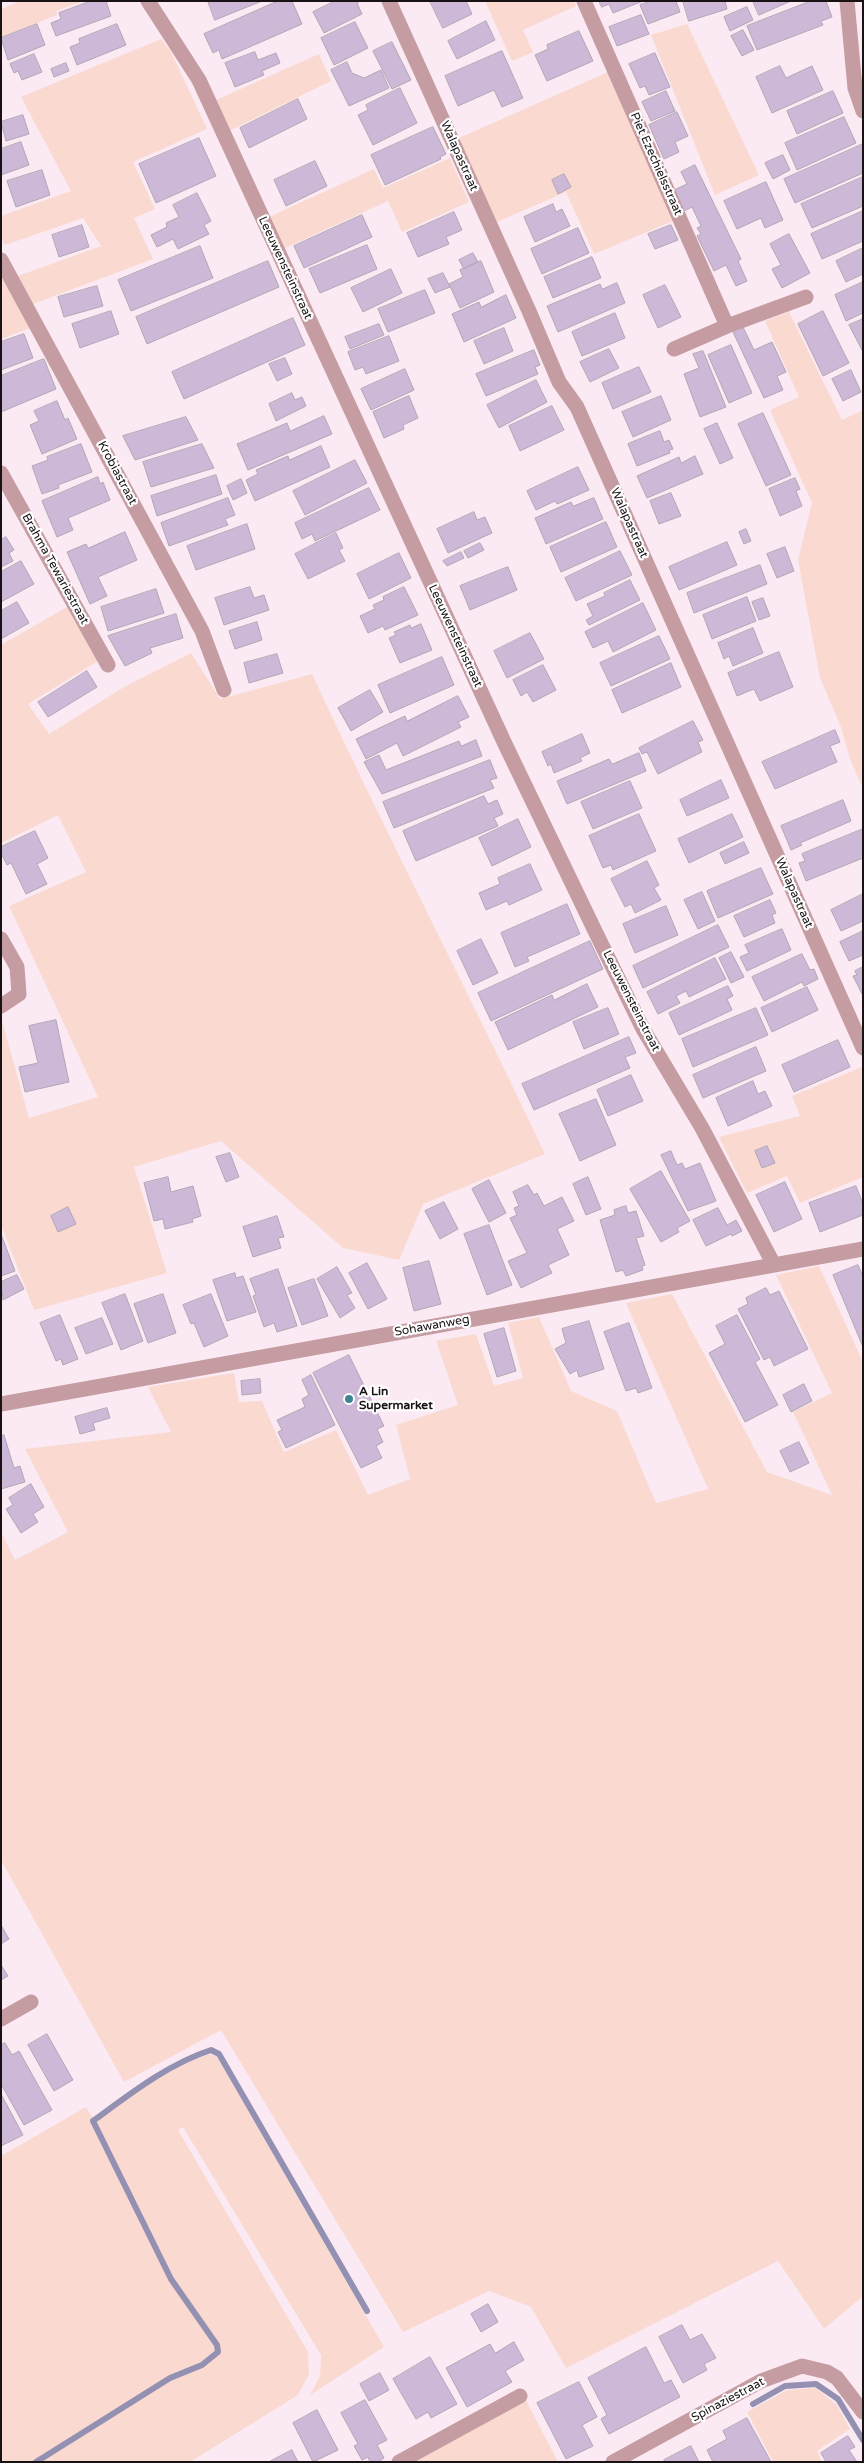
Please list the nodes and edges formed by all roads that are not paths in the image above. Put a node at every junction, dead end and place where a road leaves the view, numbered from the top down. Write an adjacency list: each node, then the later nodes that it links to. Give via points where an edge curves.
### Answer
1 (148, 1): 17 (street, Leeuwensteinstraat, via 199,80 500,735 617,977)
2 (389, 1): 15 (street, Walapastraat, via 559,382 577,407)
3 (584, 1): 8 (street, Piet Ezechielsstraat)
4 (847, 1): 5 (street, via 855,88)
5 (863, 111)
6 (1, 260): 12 (street, Krobiastraat, via 202,631)
7 (806, 298): 8 (street)
8 (727, 326): 9 (street)
9 (674, 349)
10 (1, 473): 11 (street, Brahma Tewariestraat)
11 (108, 665)
12 (224, 690)
13 (1, 939): 14 (street, via 17,967 19,994)
14 (1, 1006)
15 (863, 1048)
16 (863, 1249): 17 (street, Sohawanweg)
17 (774, 1265): 18 (street, Sohawanweg)
18 (1, 1404)
19 (31, 2002): 20 (street)
20 (1, 2020)
21 (520, 2396): 23 (street)
22 (863, 2412): 24 (street, Spinaziestraat, via 846,2387 827,2372 802,2366 761,2381)
23 (399, 2462)
24 (613, 2462)

